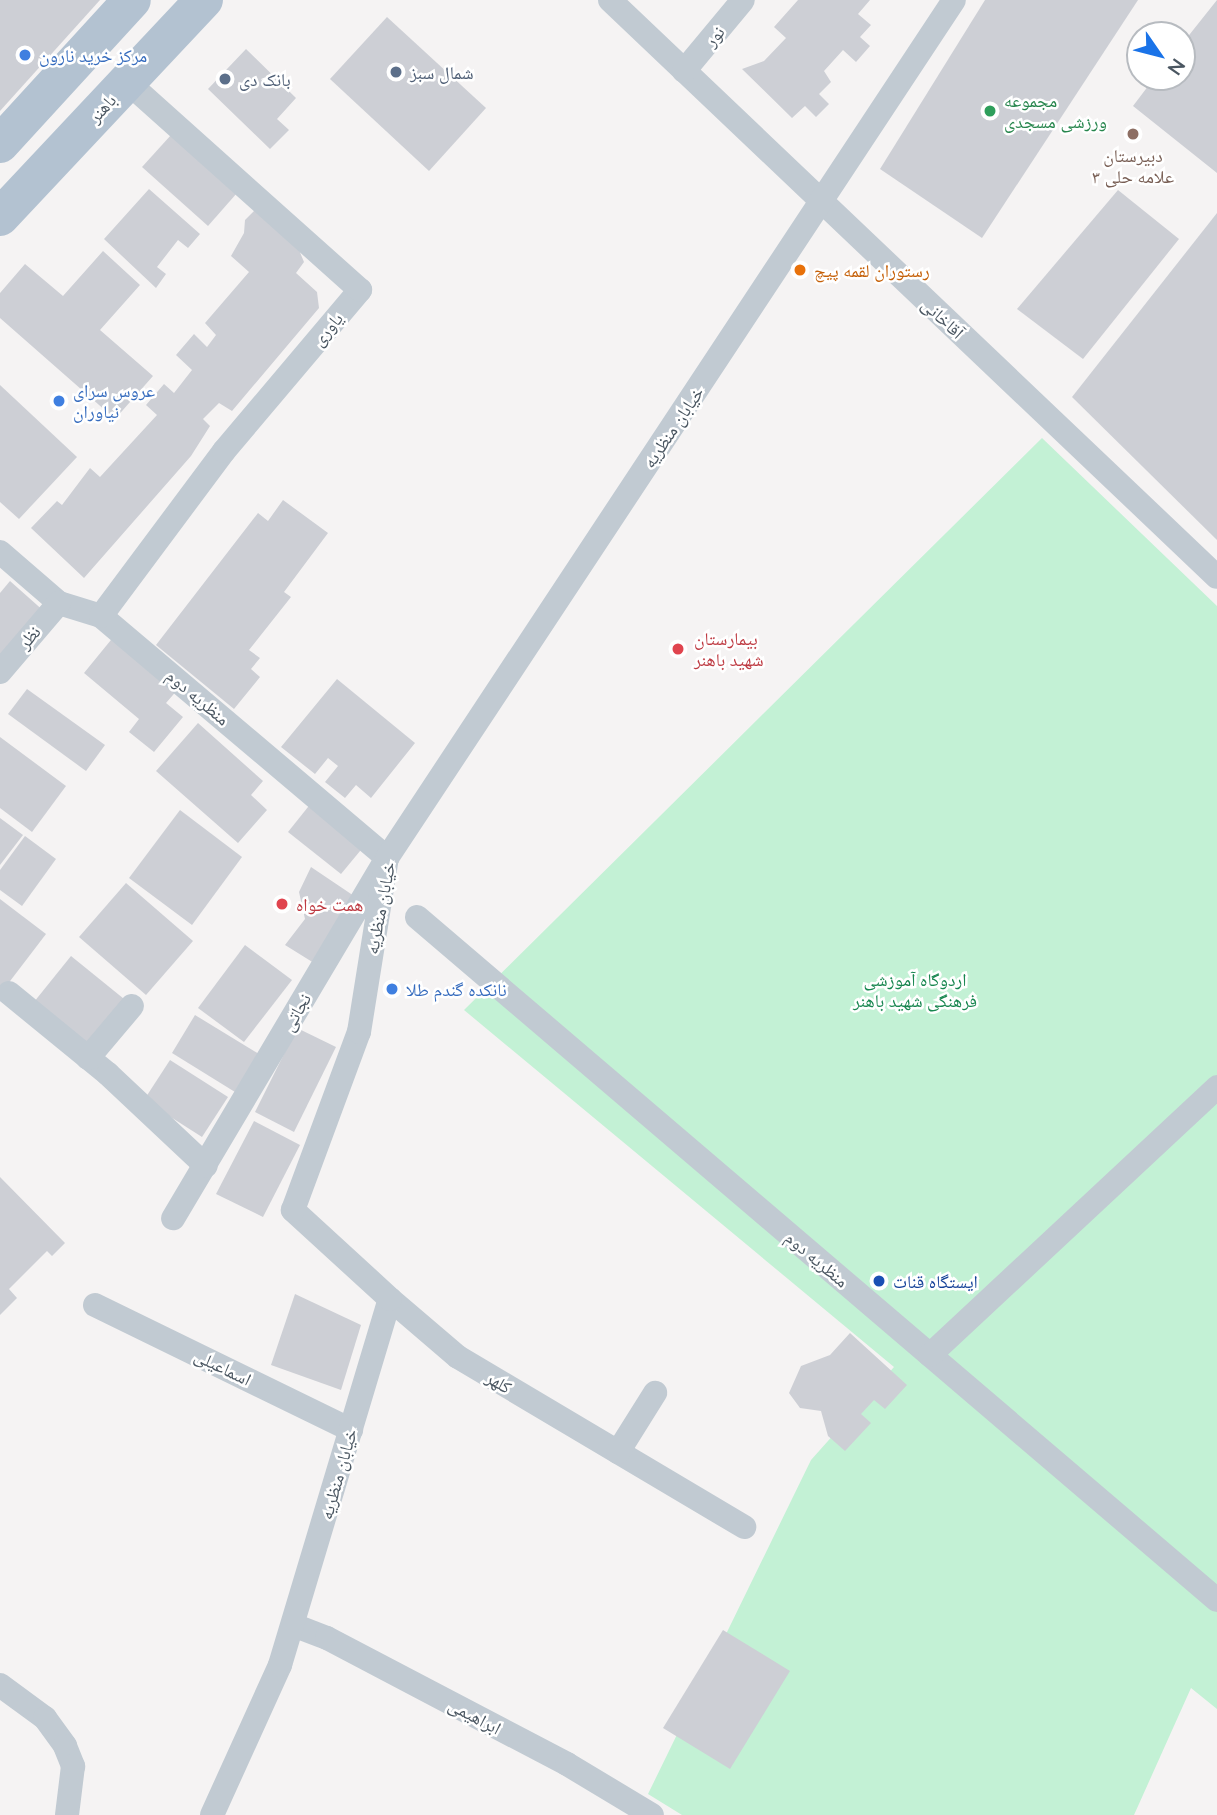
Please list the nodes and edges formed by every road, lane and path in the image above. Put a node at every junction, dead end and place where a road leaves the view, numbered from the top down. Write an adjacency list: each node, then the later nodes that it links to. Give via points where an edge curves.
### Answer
1 (132, 0): 8 (main road)
2 (204, 0): 7 (main road, باهنر)
3 (610, 0): 6 (street, آقاخانی)
4 (743, 0): 6 (street, نور)
5 (954, 0): 9 (street, خیابان منظریه)
6 (684, 71): 9 (street, آقاخانی)
7 (127, 82): 10 (main road, باهنر); 14 (street, یاوری, via 360,290 224,450)
8 (0, 144)
9 (822, 204): 12 (street, آقاخانی); 16 (street, خیابان منظریه)
10 (0, 217)
11 (0, 552): 13 (street, منظریه دوم)
12 (1217, 577)
13 (59, 603): 14 (street, منظریه دوم); 15 (street, نظر)
14 (101, 616): 16 (street, منظریه دوم)
15 (0, 672)
16 (387, 858): 22 (street, نجاتی); 24 (street, خیابان منظریه, via 359,1032 293,1210)
17 (417, 917): 26 (street, منظریه دوم)
18 (9, 993): 20 (street)
19 (131, 1006): 20 (street)
20 (88, 1058): 22 (street)
21 (1217, 1087): 26 (street)
22 (206, 1166): 23 (street, نجاتی)
23 (173, 1218)
24 (390, 1299): 28 (street, خیابان منظریه); 29 (street, کلهر, via 458,1357)
25 (95, 1305): 28 (street, اسماعیلی)
26 (930, 1355): 31 (street, منظریه دوم)
27 (655, 1393): 29 (street)
28 (351, 1430): 32 (street, خیابان منظریه)
29 (618, 1452): 30 (street, کلهر)
30 (744, 1527)
31 (1217, 1600)
32 (293, 1625): 35 (street, خیابان منظریه, via 280,1665); 36 (street, ابراهیمی, via 327,1638 567,1764)
33 (0, 1685): 34 (street, via 45,1718 65,1746 73,1766)
34 (67, 1815)
35 (212, 1815)
36 (651, 1815)

